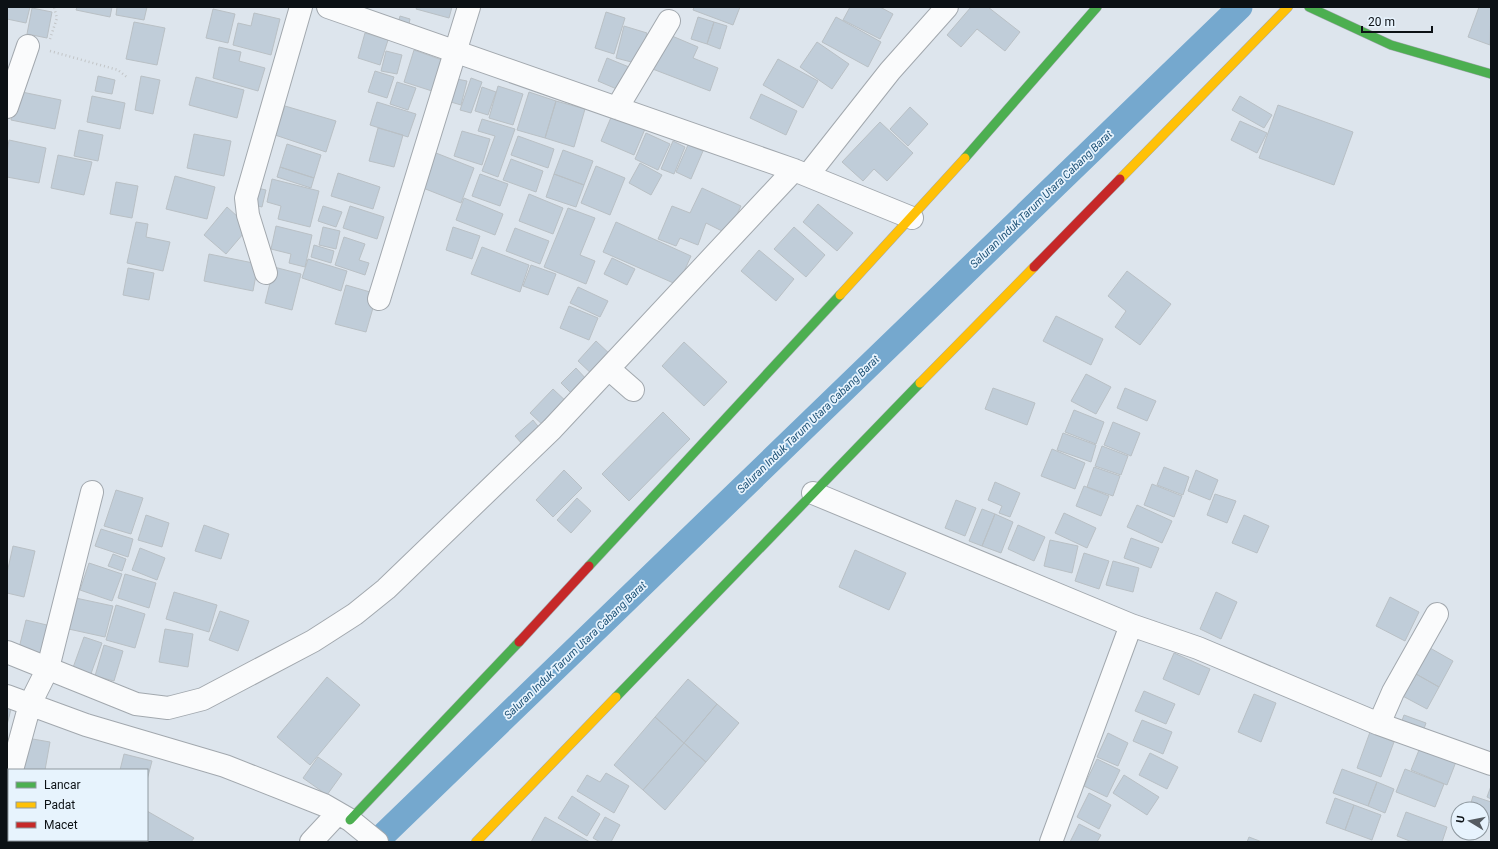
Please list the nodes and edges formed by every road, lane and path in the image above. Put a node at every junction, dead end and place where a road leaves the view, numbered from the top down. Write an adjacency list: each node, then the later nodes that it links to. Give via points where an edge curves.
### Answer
1 (54, 7): 13 (path, via 57,18 47,51 112,67)
2 (300, 7): 18 (street, via 246,198 248,215)
3 (328, 7): 11 (street)
4 (469, 7): 11 (street)
5 (947, 7): 16 (street)
6 (1097, 7): 17 (street)
7 (1288, 7): 21 (street)
8 (1309, 7): 12 (street, via 1390,45)
9 (669, 21): 15 (street)
10 (28, 46): 14 (street)
11 (456, 50): 15 (street); 19 (street)
12 (1491, 74)
13 (128, 78)
14 (7, 107)
15 (618, 108): 16 (street)
16 (801, 172): 17 (street); 28 (street, via 620,379 541,440 386,589 355,614 313,641 203,699 168,708)
17 (912, 218): 32 (street, via 447,719)
18 (266, 273)
19 (379, 299)
20 (92, 492): 25 (street)
21 (813, 493): 23 (street); 35 (street)
22 (1437, 614): 29 (street, via 1393,692)
23 (1131, 625): 29 (street, via 1198,648); 36 (street)
24 (7, 652): 25 (street)
25 (46, 671): 27 (street); 28 (street)
26 (7, 696): 27 (street)
27 (32, 701): 28 (street, via 86,725); 31 (street)
28 (132, 722): 32 (street, via 225,766 324,805)
29 (1379, 724): 30 (street)
30 (1491, 764)
31 (12, 769)
32 (344, 816): 33 (street); 34 (street)
33 (311, 842)
34 (378, 842)
35 (476, 842)
36 (1051, 842)

